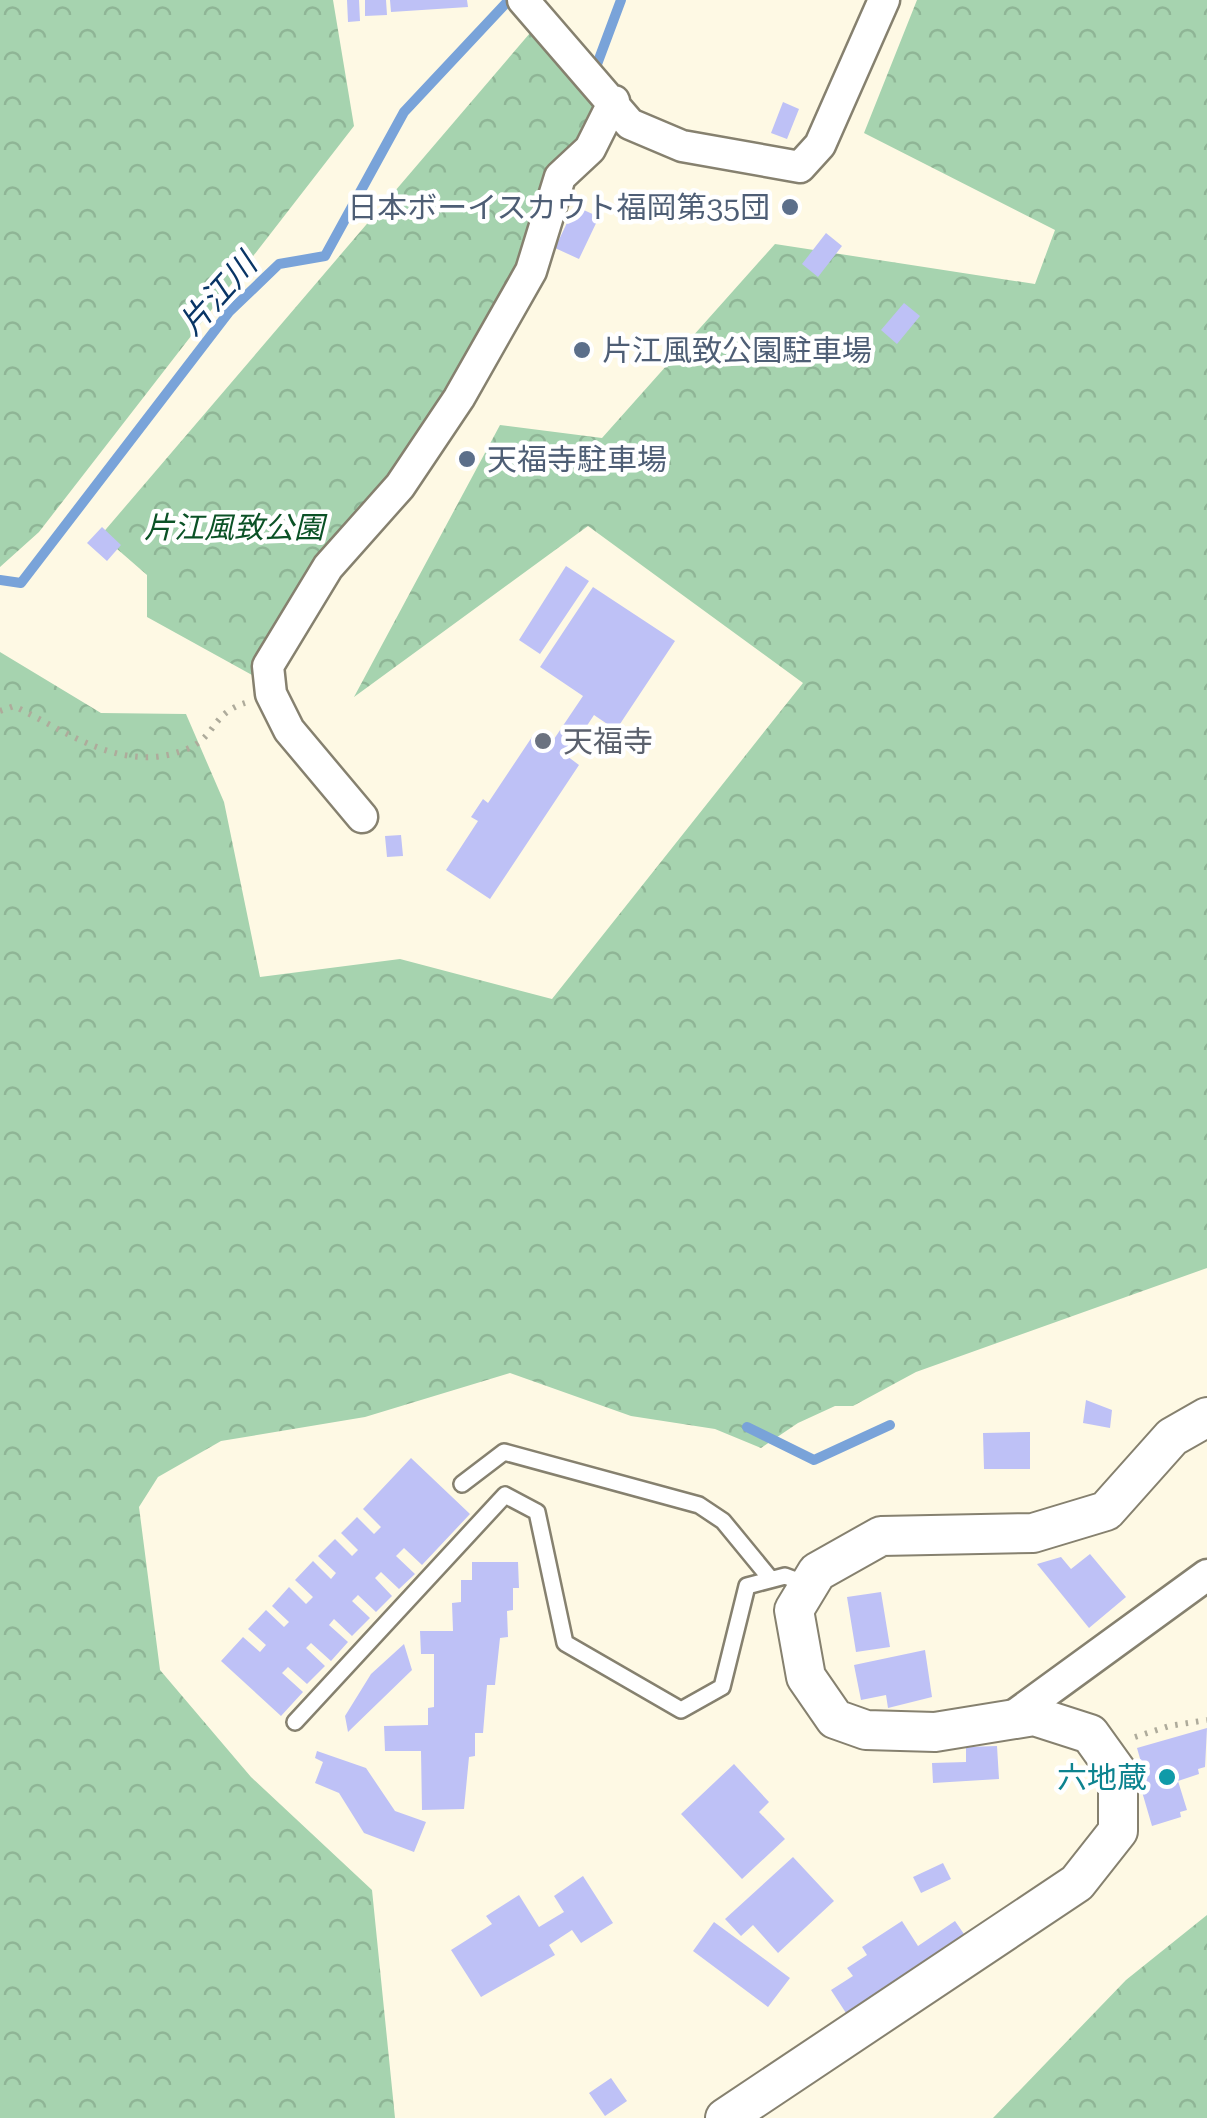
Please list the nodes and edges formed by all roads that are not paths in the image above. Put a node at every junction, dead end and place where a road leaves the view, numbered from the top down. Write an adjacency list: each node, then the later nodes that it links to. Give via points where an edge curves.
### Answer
1 (523, 0): 3 (street)
2 (884, 0): 3 (street, via 820,146 800,168 682,146 630,124)
3 (614, 101): 4 (street, via 590,149 560,178 531,271 459,398 400,486 328,567 268,666 270,694 289,730)
4 (362, 817)
5 (1207, 1417): 9 (street, via 1172,1437 1106,1510 1033,1533 881,1536 817,1572)
6 (462, 1484): 8 (lane, via 504,1452 700,1504 723,1521)
7 (1207, 1575): 10 (street)
8 (769, 1577): 9 (lane); 11 (lane, via 747,1586 722,1687 681,1710 564,1643 537,1512 505,1495)
9 (810, 1585): 10 (street, via 794,1610 806,1677 835,1719 866,1730 935,1732)
10 (1008, 1720): 12 (street, via 1034,1716 1090,1734 1118,1773 1118,1831 1078,1883)
11 (295, 1722)
12 (725, 2118)

